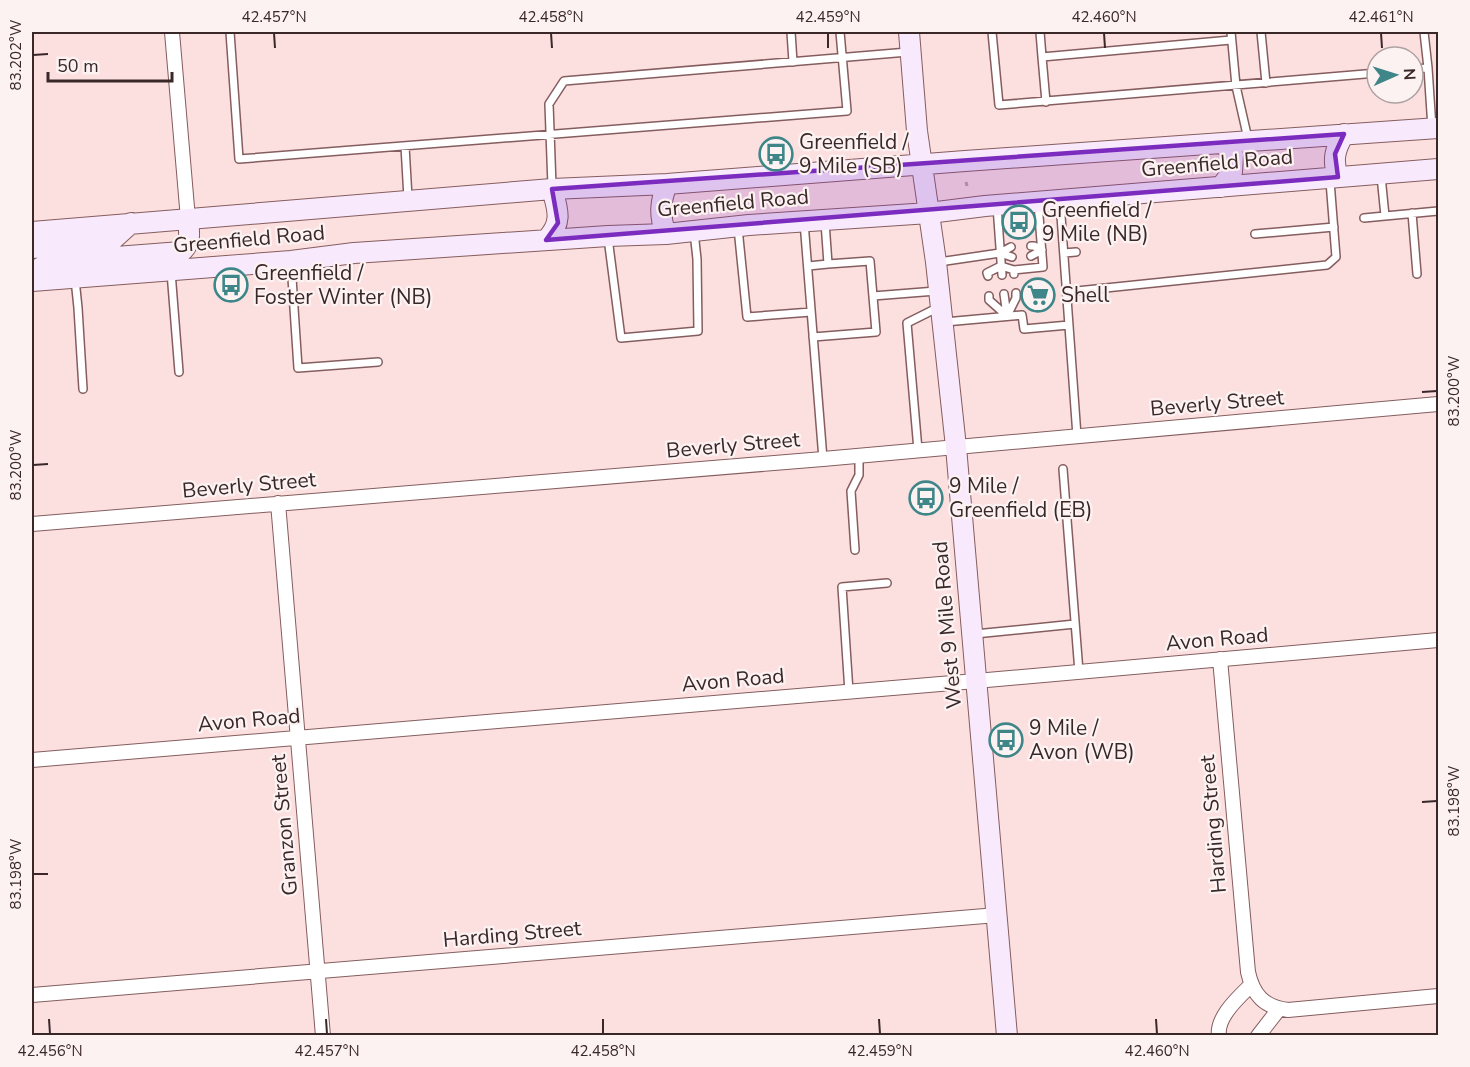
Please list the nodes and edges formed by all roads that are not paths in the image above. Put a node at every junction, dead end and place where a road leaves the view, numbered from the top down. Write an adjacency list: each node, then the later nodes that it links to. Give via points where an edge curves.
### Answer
1 (172, 32): 44 (street)
2 (230, 32): 27 (lane, via 239,159)
3 (790, 32): 15 (lane)
4 (840, 32): 14 (lane)
5 (909, 32): 12 (main road, West 9 Mile Road)
6 (992, 32): 21 (lane, via 999,105)
7 (1040, 32): 13 (lane)
8 (1231, 32): 11 (lane)
9 (1261, 32): 19 (lane)
10 (1424, 32): 17 (lane)
11 (1231, 40): 13 (lane); 20 (lane)
12 (910, 52): 14 (lane); 28 (main road, West 9 Mile Road)
13 (1042, 57): 21 (lane)
14 (842, 58): 15 (lane); 24 (lane, via 847,111)
15 (793, 62): 24 (lane, via 564,81 549,104)
16 (1425, 68): 17 (lane)
17 (1428, 68): 22 (lane)
18 (1365, 74): 19 (lane)
19 (1266, 83): 20 (lane)
20 (1236, 86): 21 (lane); 25 (lane)
21 (1046, 102)
22 (1435, 128): 23 (main road, Greenfield Road)
23 (1344, 134): 25 (main road, Greenfield Road); 31 (main road, via 1335,154)
24 (550, 135): 27 (lane); 34 (lane)
25 (1248, 142): 26 (main road, Greenfield Road)
26 (1223, 143): 28 (main road, Greenfield Road); 33 (main road, via 1233,154 1232,172)
27 (405, 146): 35 (lane)
28 (921, 164): 32 (main road, Greenfield Road); 40 (main road, West 9 Mile Road)
29 (1438, 168): 30 (main road, Greenfield Road)
30 (1381, 174): 31 (main road, Greenfield Road); 42 (lane)
31 (1334, 178): 33 (main road, Greenfield Road); 49 (lane)
32 (667, 184): 34 (main road, Greenfield Road); 52 (main road, via 660,212)
33 (1221, 187): 36 (main road, Greenfield Road)
34 (552, 189): 35 (main road, Greenfield Road); 55 (main road, via 558,223)
35 (408, 200): 44 (main road, Greenfield Road)
36 (1060, 200): 37 (main road, Greenfield Road); 62 (lane)
37 (1038, 202): 38 (main road, Greenfield Road); 59 (lane)
38 (997, 205): 40 (main road, Greenfield Road); 61 (lane)
39 (1438, 211): 41 (lane)
40 (929, 213): 45 (main road, Greenfield Road); 66 (main road, West 9 Mile Road)
41 (1412, 213): 42 (lane); 72 (lane)
42 (1385, 216): 43 (lane)
43 (1364, 218)
44 (188, 219): 47 (main road, Greenfield Road); 71 (main road, via 190,236 181,252 51,262)
45 (825, 220): 46 (main road, Greenfield Road); 67 (lane)
46 (804, 221): 48 (main road, Greenfield Road); 68 (lane)
47 (131, 223): 51 (main road, Greenfield Road); 58 (main road, via 110,242)
48 (738, 226): 50 (main road, Greenfield Road); 83 (lane, via 747,317)
49 (1334, 227): 53 (lane); 77 (lane, via 1336,257 1327,266)
50 (694, 231): 52 (main road, Greenfield Road); 54 (lane, via 698,331 621,338)
51 (32, 232)
52 (666, 234): 54 (main road, Greenfield Road)
53 (1255, 234)
54 (608, 236): 55 (main road, Greenfield Road)
55 (546, 240): 65 (main road, Greenfield Road)
56 (1030, 246): 59 (lane)
57 (1011, 247): 61 (lane)
58 (32, 248)
59 (1041, 250): 63 (lane); 69 (lane, via 1043,267 1014,272)
60 (1076, 252): 62 (lane)
61 (1000, 253): 64 (lane); 66 (lane); 69 (lane)
62 (1064, 253): 77 (lane)
63 (1031, 256)
64 (1012, 257)
65 (291, 261): 70 (main road, Greenfield Road); 87 (lane, via 298,368)
66 (936, 262): 82 (main road, West 9 Mile Road)
67 (828, 264): 68 (lane); 80 (lane, via 870,261)
68 (808, 266): 83 (lane)
69 (1001, 266): 73 (lane); 74 (lane)
70 (171, 269): 75 (main road, Greenfield Road); 88 (lane)
71 (32, 272)
72 (1417, 274)
73 (1002, 275)
74 (988, 276)
75 (74, 277): 76 (main road, Greenfield Road); 89 (lane)
76 (32, 281)
77 (1067, 292): 85 (lane)
78 (1016, 293): 84 (lane)
79 (1004, 294): 84 (lane)
80 (873, 296): 82 (lane); 86 (lane, via 876,332)
81 (989, 296): 84 (lane)
82 (941, 306): 84 (lane); 92 (main road, West 9 Mile Road); 93 (lane, via 907,323)
83 (811, 312): 86 (lane)
84 (1007, 316): 85 (lane, via 1023,315 1024,329)
85 (1069, 325): 91 (lane)
86 (813, 337): 95 (lane)
87 (378, 362)
88 (179, 372)
89 (83, 389)
90 (1438, 404): 91 (street, Beverly Street)
91 (1077, 436): 92 (street, Beverly Street)
92 (956, 447): 93 (street, Beverly Street); 102 (main road, West 9 Mile Road)
93 (918, 450): 94 (street, Beverly Street)
94 (859, 455): 95 (street, Beverly Street); 99 (lane, via 859,475 850,491)
95 (823, 459): 97 (street, Beverly Street)
96 (1063, 469): 101 (lane)
97 (278, 503): 98 (street, Beverly Street); 108 (street, Granzon Street)
98 (32, 524)
99 (855, 550)
100 (887, 583): 107 (lane, via 842,587)
101 (1075, 624): 102 (lane); 105 (lane)
102 (973, 634): 106 (main road, West 9 Mile Road)
103 (1438, 640): 104 (street, Avon Road)
104 (1220, 659): 105 (street, Avon Road); 112 (street, Harding Street)
105 (1079, 672): 106 (street, Avon Road)
106 (976, 681): 107 (street, Avon Road); 110 (main road, West 9 Mile Road)
107 (849, 692): 108 (street, Avon Road)
108 (298, 737): 109 (street, Avon Road); 111 (street, Granzon Street)
109 (32, 760)
110 (997, 915): 111 (street, Harding Street); 117 (main road, West 9 Mile Road)
111 (317, 971): 113 (street, Harding Street); 116 (street, Granzon Street)
112 (1251, 985): 115 (street, via 1267,1005); 118 (street, via 1222,1019)
113 (32, 995)
114 (1438, 996): 115 (street)
115 (1279, 1009): 119 (street)
116 (323, 1035)
117 (1007, 1035)
118 (1219, 1035)
119 (1258, 1035)

